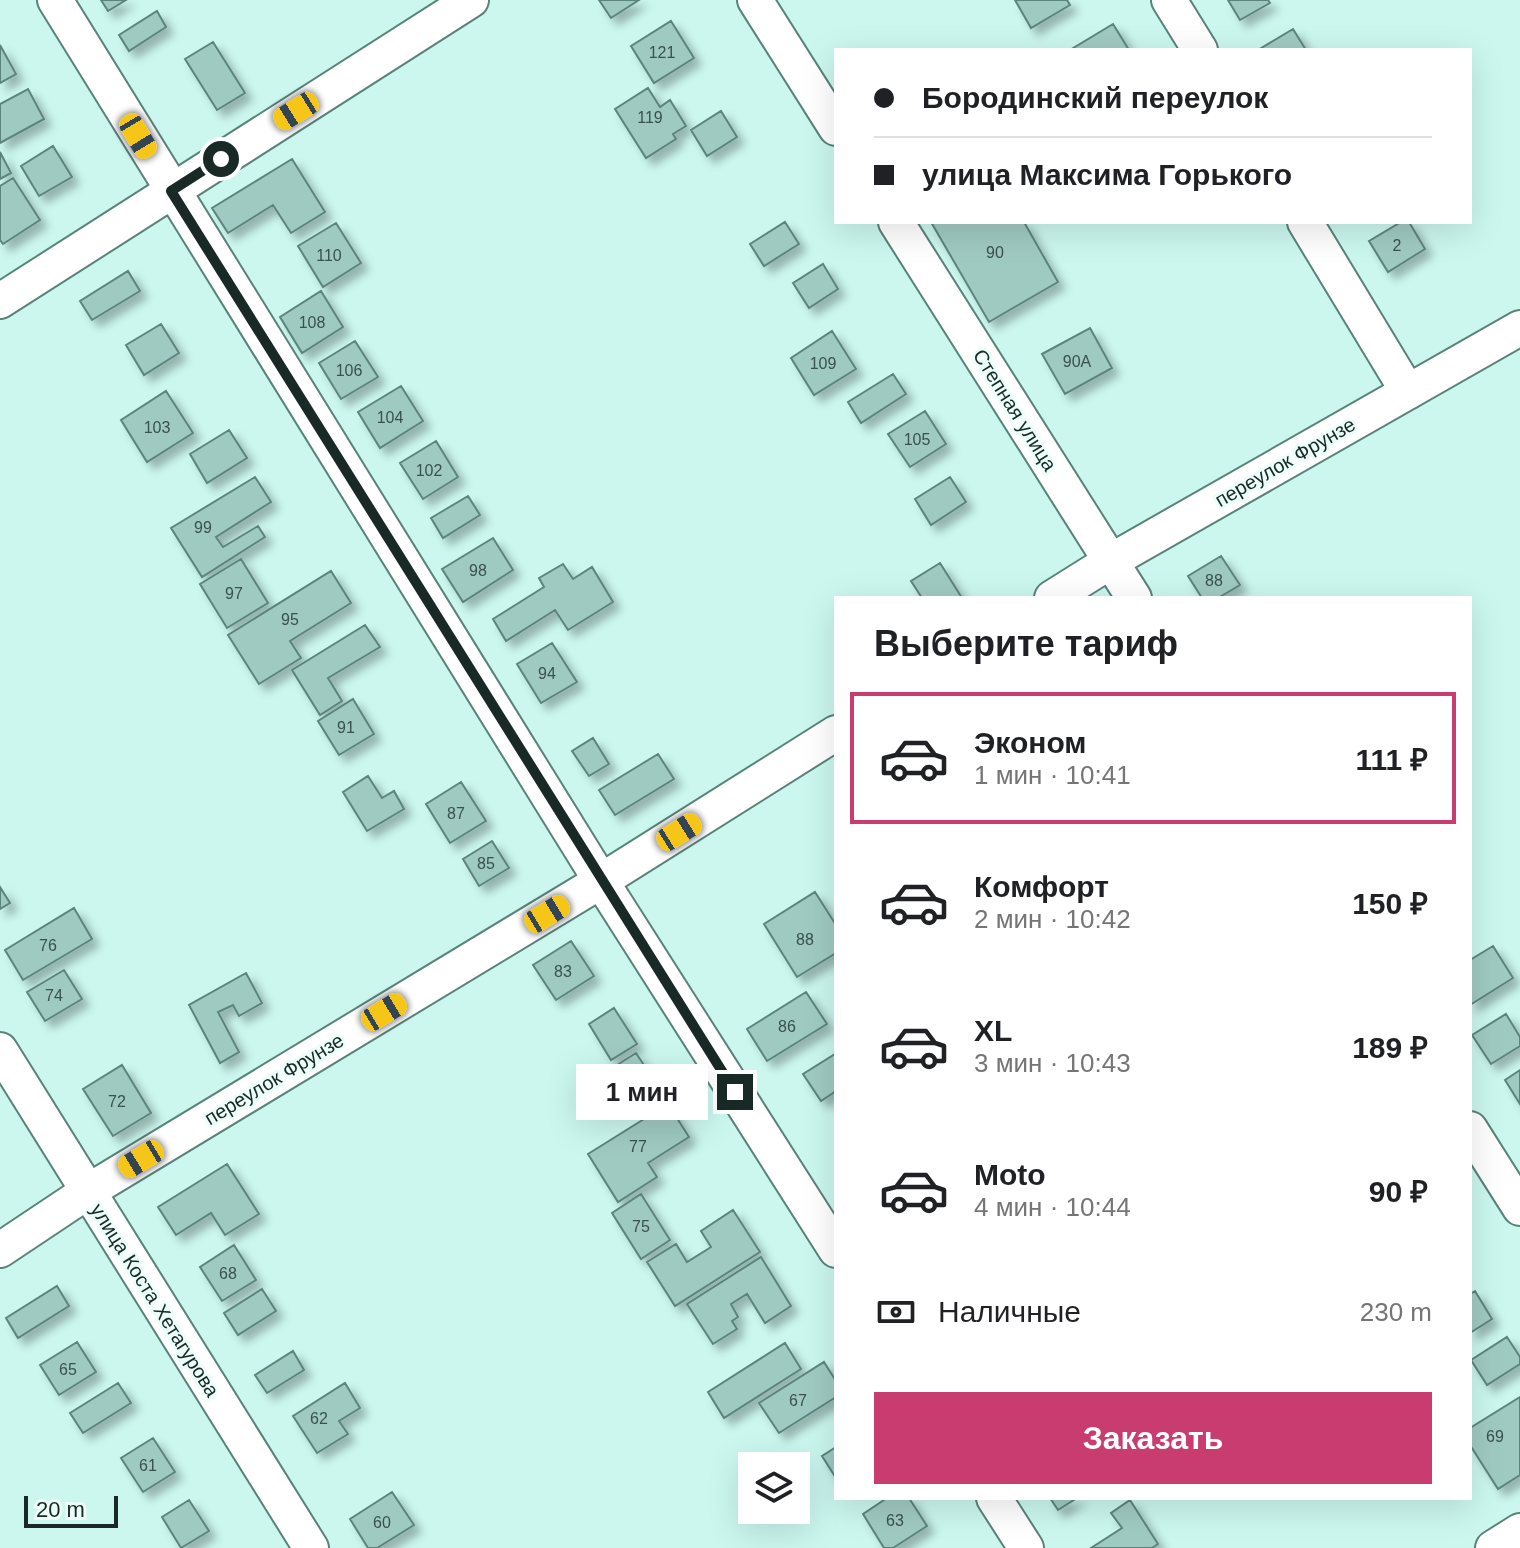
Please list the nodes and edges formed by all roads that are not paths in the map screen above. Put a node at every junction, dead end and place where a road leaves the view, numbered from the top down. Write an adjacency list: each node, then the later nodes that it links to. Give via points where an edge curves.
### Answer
1 (55, 0): 7 (street)
2 (471, 0): 7 (street)
3 (755, 0): 6 (street)
4 (1169, 0): 5 (street)
5 (1199, 48)
6 (834, 125)
7 (171, 191): 10 (street); 17 (street)
8 (897, 224): 13 (street, Степная улица)
9 (1306, 224): 12 (street)
10 (0, 301)
11 (1520, 328): 12 (street, переулок Фрунзе)
12 (1408, 392): 13 (street, переулок Фрунзе)
13 (1111, 561): 14 (street, переулок Фрунзе); 15 (street, Степная улица)
14 (1055, 596)
15 (1133, 596)
16 (834, 734): 17 (street, переулок Фрунзе)
17 (601, 881): 20 (street, переулок Фрунзе); 22 (street)
18 (0, 1050): 20 (street, улица Коста Хетагурова)
19 (1472, 1132): 21 (street)
20 (87, 1192): 23 (street, переулок Фрунзе); 26 (street, улица Коста Хетагурова)
21 (1520, 1208)
22 (834, 1247)
23 (0, 1250)
24 (995, 1500): 27 (street)
25 (1520, 1531): 28 (street)
26 (311, 1548)
27 (1026, 1548)
28 (1493, 1548)

